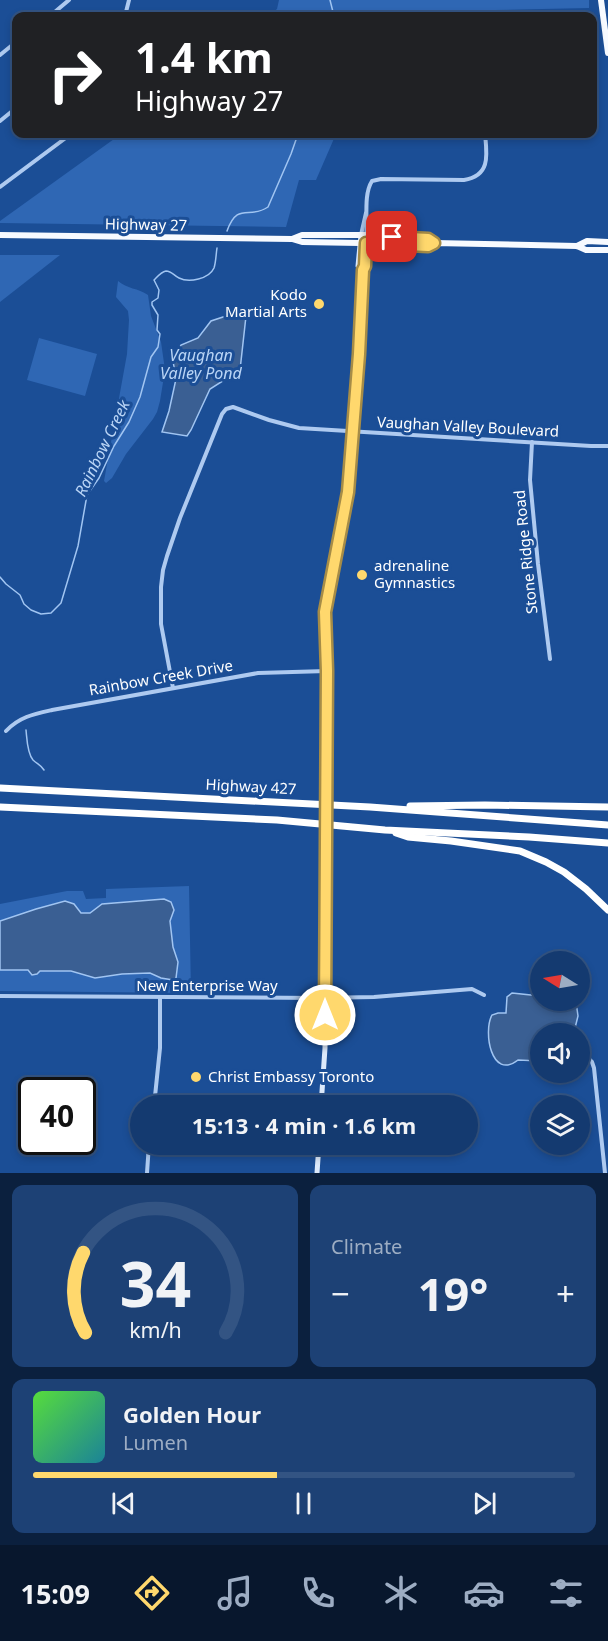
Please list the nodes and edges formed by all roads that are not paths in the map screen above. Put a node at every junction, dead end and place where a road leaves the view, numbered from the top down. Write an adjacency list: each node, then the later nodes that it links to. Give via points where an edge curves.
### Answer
1 (69, 0): 3 (street)
2 (602, 0): 5 (main road)
3 (55, 12)
4 (12, 45): 6 (street)
5 (608, 52)
6 (0, 55)
7 (12, 111): 8 (street)
8 (0, 121)
9 (66, 138): 11 (street)
10 (485, 138): 13 (street, via 486,164 477,175 464,180 374,180 369,185)
11 (0, 187)
12 (0, 236): 13 (main road, Highway 27, via 302,242)
13 (363, 239): 15 (main road, Highway 27); 17 (street, via 358,266 363,270)
14 (608, 242): 15 (main road, Highway 27, via 587,241)
15 (577, 246): 16 (main road, Highway 27)
16 (608, 250)
17 (353, 432): 18 (street, Vaughan Valley Boulevard); 21 (street, via 348,492 325,612); 22 (street, Vaughan Valley Boulevard, via 299,428 233,407 222,414 163,570 161,624)
18 (532, 442): 19 (street, Vaughan Valley Boulevard); 20 (street, Stone Ridge Road, via 530,480)
19 (608, 446)
20 (550, 659)
21 (327, 671): 22 (street, Rainbow Creek Drive, via 258,673); 35 (street, bridge)
22 (173, 688): 23 (street, Rainbow Creek Drive, via 29,715)
23 (6, 731)
24 (0, 788): 26 (highway, Highway 427)
25 (0, 807): 29 (highway, via 277,820)
26 (370, 807): 27 (highway); 28 (highway, Highway 427)
27 (608, 807)
28 (608, 825)
29 (385, 830): 30 (highway); 31 (highway, via 408,837 520,851 564,872)
30 (608, 843)
31 (608, 910)
32 (484, 995): 35 (street, New Enterprise Way, via 472,989)
33 (0, 996): 34 (street, New Enterprise Way)
34 (160, 998): 35 (street, New Enterprise Way); 37 (street)
35 (325, 998): 38 (street)
36 (590, 1060): 43 (street)
37 (155, 1095)
38 (322, 1095)
39 (148, 1155): 41 (street)
40 (319, 1155): 42 (street)
41 (147, 1173)
42 (318, 1173)
43 (605, 1173)

